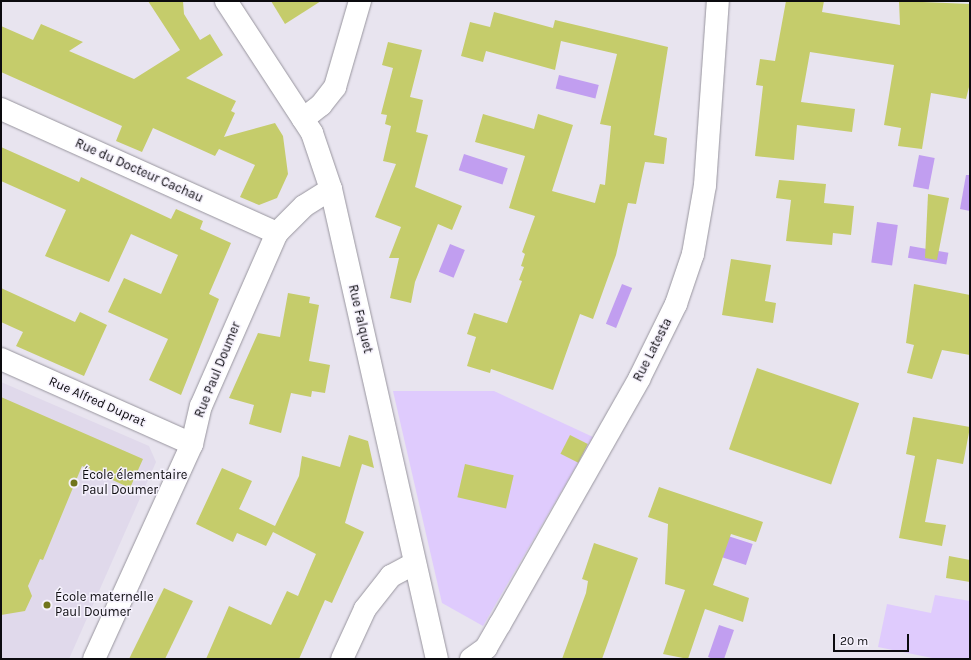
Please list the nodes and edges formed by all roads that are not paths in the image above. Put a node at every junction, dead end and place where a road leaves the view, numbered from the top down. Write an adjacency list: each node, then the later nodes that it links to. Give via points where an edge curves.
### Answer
1 (226, 1): 5 (street, Rue Falquet)
2 (360, 1): 5 (street, via 335,86 321,105)
3 (718, 1): 14 (street, Rue Latesta, via 713,107 705,185 693,254 676,304 639,379 500,624 486,648)
4 (1, 109): 7 (street, Rue du Docteur Cachau)
5 (303, 119): 6 (street, Rue Falquet, via 312,133)
6 (331, 189): 7 (street, Rue Paul Doumer, via 304,206); 10 (street, Rue Falquet)
7 (277, 232): 9 (street, Rue Paul Doumer, via 201,406)
8 (1, 359): 9 (street, Rue Alfred Duprat)
9 (192, 444): 11 (street, Rue Paul Doumer)
10 (415, 563): 12 (street, via 391,576 364,609); 13 (street, Rue Falquet)
11 (94, 659)
12 (342, 659)
13 (437, 659)
14 (471, 659)

